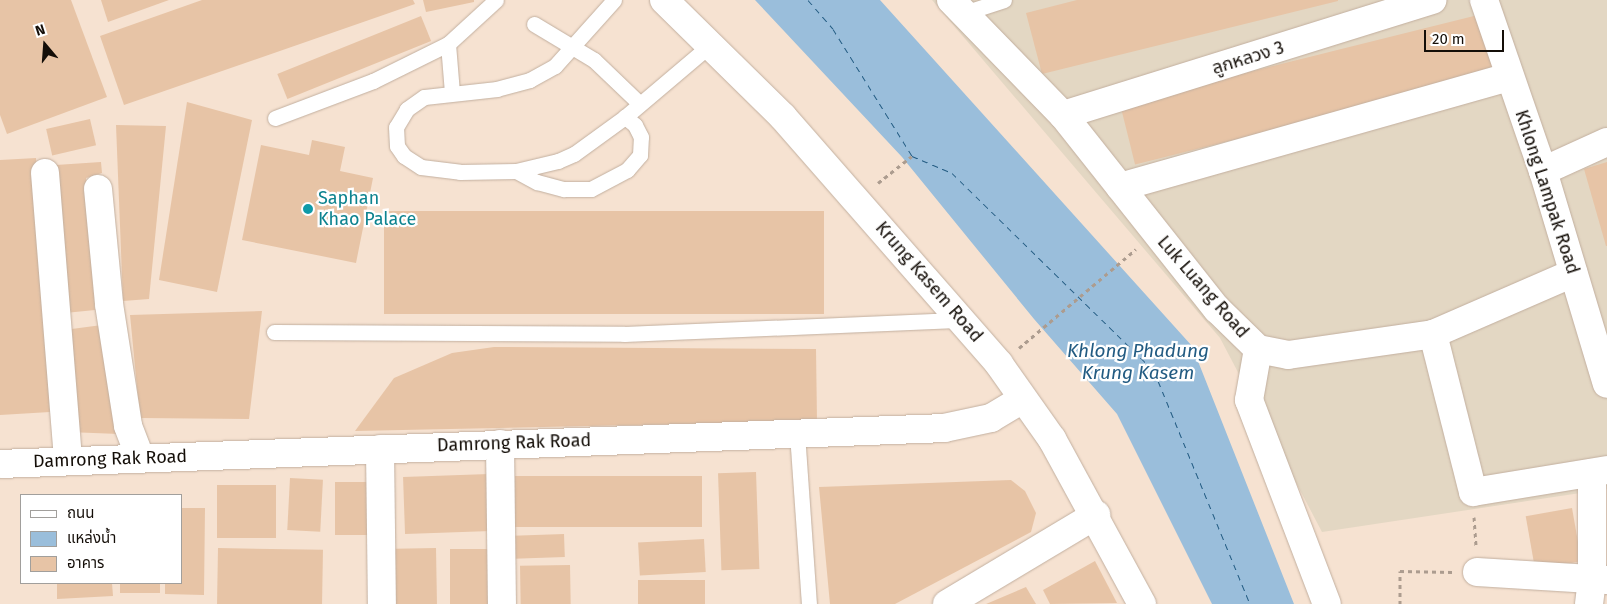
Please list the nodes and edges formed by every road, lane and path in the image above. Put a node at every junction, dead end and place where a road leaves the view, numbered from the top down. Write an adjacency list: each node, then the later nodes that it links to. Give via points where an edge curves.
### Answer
1 (496, 0): 9 (lane)
2 (614, 0): 11 (lane)
3 (665, 0): 10 (street, Krung Kasem Road)
4 (1004, 0): 7 (lane)
5 (1433, 0): 15 (street, ลูกหลวง 3)
6 (1484, 0): 12 (street, Khlong Lampak Road)
7 (958, 7): 15 (street, Luk Luang Road)
8 (534, 24): 11 (lane)
9 (448, 44): 13 (lane); 17 (lane, via 374,81)
10 (711, 44): 14 (lane); 25 (street, Krung Kasem Road)
11 (572, 48): 13 (lane, via 555,66 530,80 498,89); 14 (lane, via 594,60)
12 (1510, 77): 21 (street, Khlong Lampak Road); 23 (street)
13 (452, 93): 20 (lane, via 424,97 407,109 396,127 397,146 404,156 421,167 460,172)
14 (639, 103): 16 (lane)
15 (1063, 115): 23 (street, Luk Luang Road)
16 (624, 117): 20 (lane, via 574,154); 20 (lane, via 635,125 641,137 640,155 627,170 591,189 564,189 537,182)
17 (275, 118)
18 (1607, 142): 21 (street)
19 (912, 156): 25 (path)
20 (516, 171)
21 (1543, 171): 27 (street, Khlong Lampak Road)
22 (45, 173): 39 (street)
23 (1120, 187): 32 (street, Luk Luang Road, via 1217,308)
24 (98, 189): 38 (street, via 109,304 128,426)
25 (858, 200): 28 (street, Krung Kasem Road)
26 (1125, 258): 29 (path)
27 (1573, 273): 31 (street, Luk Luang Road); 33 (street, Khlong Lampak Road)
28 (963, 320): 30 (lane, via 624,334); 34 (street, Krung Kasem Road)
29 (1038, 330)
30 (274, 332)
31 (1433, 334): 32 (street, Luk Luang Road, via 1288,355); 41 (street, via 1473,492)
32 (1258, 350): 50 (street, via 1249,400)
33 (1607, 384)
34 (1023, 399): 35 (street, Damrong Rak Road, via 991,418 960,425); 42 (street, Krung Kasem Road, via 1052,439)
35 (797, 433): 36 (street, Damrong Rak Road); 47 (lane)
36 (500, 444): 37 (street, Damrong Rak Road); 46 (street)
37 (380, 449): 38 (street, Damrong Rak Road); 45 (street)
38 (140, 458): 39 (street, Damrong Rak Road)
39 (68, 461): 40 (street, Damrong Rak Road)
40 (0, 464)
41 (1599, 471): 44 (street)
42 (1096, 515): 48 (street); 49 (street, Krung Kasem Road)
43 (1477, 572): 44 (street); 51 (path, via 1400,571)
44 (1596, 587)
45 (382, 604)
46 (502, 604)
47 (809, 604)
48 (947, 604)
49 (1142, 604)
50 (1328, 604)
51 (1400, 604)

